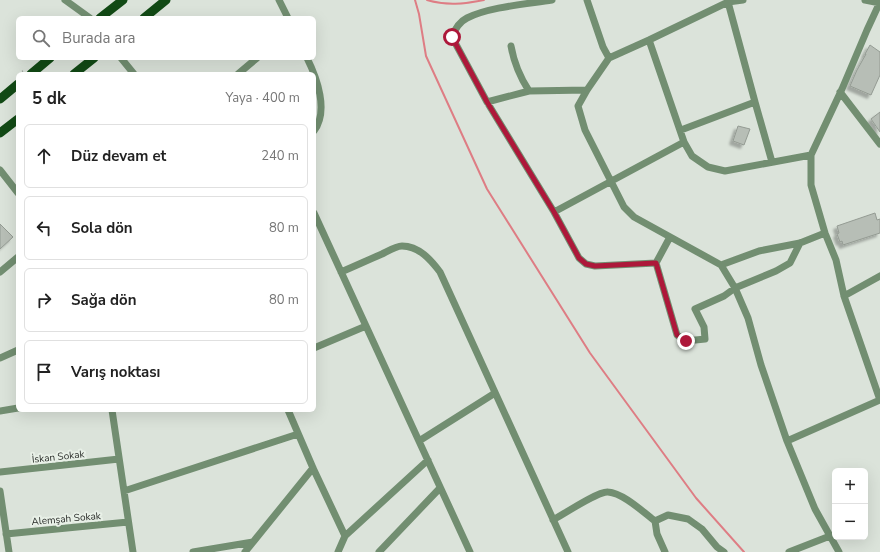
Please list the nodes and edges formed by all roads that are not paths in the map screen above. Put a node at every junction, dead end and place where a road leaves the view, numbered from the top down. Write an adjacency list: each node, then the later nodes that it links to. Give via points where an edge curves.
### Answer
1 (64, 0): 11 (street)
2 (123, 0): 12 (main road)
3 (166, 0): 13 (main road)
4 (279, 0): 14 (street)
5 (552, 0): 34 (street, via 486,11 466,18 455,29 452,37)
6 (587, 0): 17 (street)
7 (743, 0): 9 (street)
8 (865, 0): 10 (street)
9 (728, 2): 15 (street); 35 (street)
10 (880, 3): 32 (street)
11 (87, 16)
12 (103, 16)
13 (146, 16)
14 (287, 16)
15 (650, 40): 17 (street); 38 (street)
16 (511, 46): 31 (street, via 518,72)
17 (609, 58): 30 (street)
18 (48, 60): 23 (main road)
19 (92, 60): 24 (main road)
20 (124, 60): 25 (street)
21 (255, 60): 26 (street)
22 (308, 60): 27 (street)
23 (32, 72)
24 (76, 72)
25 (132, 72)
26 (240, 72)
27 (314, 72)
28 (316, 81): 37 (street, via 320,100 320,116)
29 (16, 86): 33 (main road)
30 (587, 90): 31 (street); 45 (street, via 578,106 585,130)
31 (530, 91): 34 (street)
32 (840, 92): 41 (street); 42 (street)
33 (0, 99)
34 (487, 102): 47 (street)
35 (755, 102): 38 (street); 43 (street)
36 (16, 121): 39 (main road)
37 (316, 126)
38 (681, 130): 40 (street)
39 (0, 133)
40 (684, 142): 43 (street, via 692,156 708,167 725,171); 45 (street)
41 (880, 144)
42 (811, 155): 43 (street); 49 (street, via 811,185)
43 (772, 162)
44 (0, 170): 46 (street)
45 (610, 181): 47 (street); 50 (street, via 624,207 634,217)
46 (16, 190)
47 (554, 212): 53 (street, via 579,258 586,264 595,266)
48 (316, 216): 56 (street)
49 (825, 233): 51 (street); 59 (street, via 836,260)
50 (670, 237): 53 (street); 54 (street)
51 (800, 243): 54 (street, via 760,251); 58 (street, via 790,264)
52 (16, 259): 55 (street)
53 (656, 263): 58 (street, via 677,335 686,341 705,339 704,327 695,308 724,296)
54 (721, 265): 58 (street)
55 (0, 272)
56 (341, 272): 60 (street); 64 (street, via 402,246 424,254 440,272)
57 (880, 276): 59 (street)
58 (735, 288): 72 (street, via 748,318)
59 (844, 296): 65 (street)
60 (366, 326): 61 (street); 71 (street)
61 (316, 347)
62 (16, 351): 63 (street)
63 (0, 358)
64 (496, 393): 71 (street); 81 (street)
65 (880, 400): 72 (street)
66 (16, 408): 67 (street)
67 (0, 411)
68 (113, 412): 73 (street)
69 (289, 412): 70 (street)
70 (298, 434): 75 (street); 79 (street)
71 (419, 441): 74 (street)
72 (787, 441): 86 (street, via 815,510)
73 (119, 459): 76 (street, İskan Sokak); 79 (street)
74 (428, 460): 77 (street); 85 (street)
75 (313, 468): 85 (street); 87 (street)
76 (0, 472)
77 (440, 488): 94 (street); 95 (street)
78 (0, 490): 80 (street)
79 (124, 491): 83 (street)
80 (1, 513): 84 (street)
81 (553, 520): 82 (street, via 607,491 626,499); 96 (street)
82 (655, 521): 97 (street, via 657,534); 98 (street, via 668,515 688,519 702,529)
83 (128, 522): 84 (street, Alemşah Sokak); 90 (street)
84 (6, 534): 89 (street)
85 (345, 536): 93 (street)
86 (830, 536): 99 (street); 100 (street)
87 (253, 542): 88 (street); 92 (street)
88 (210, 551): 91 (street)
89 (9, 552)
90 (133, 552)
91 (193, 552)
92 (245, 552)
93 (338, 552)
94 (379, 552)
95 (470, 552)
96 (568, 552)
97 (665, 552)
98 (724, 552)
99 (788, 552)
100 (839, 552)

